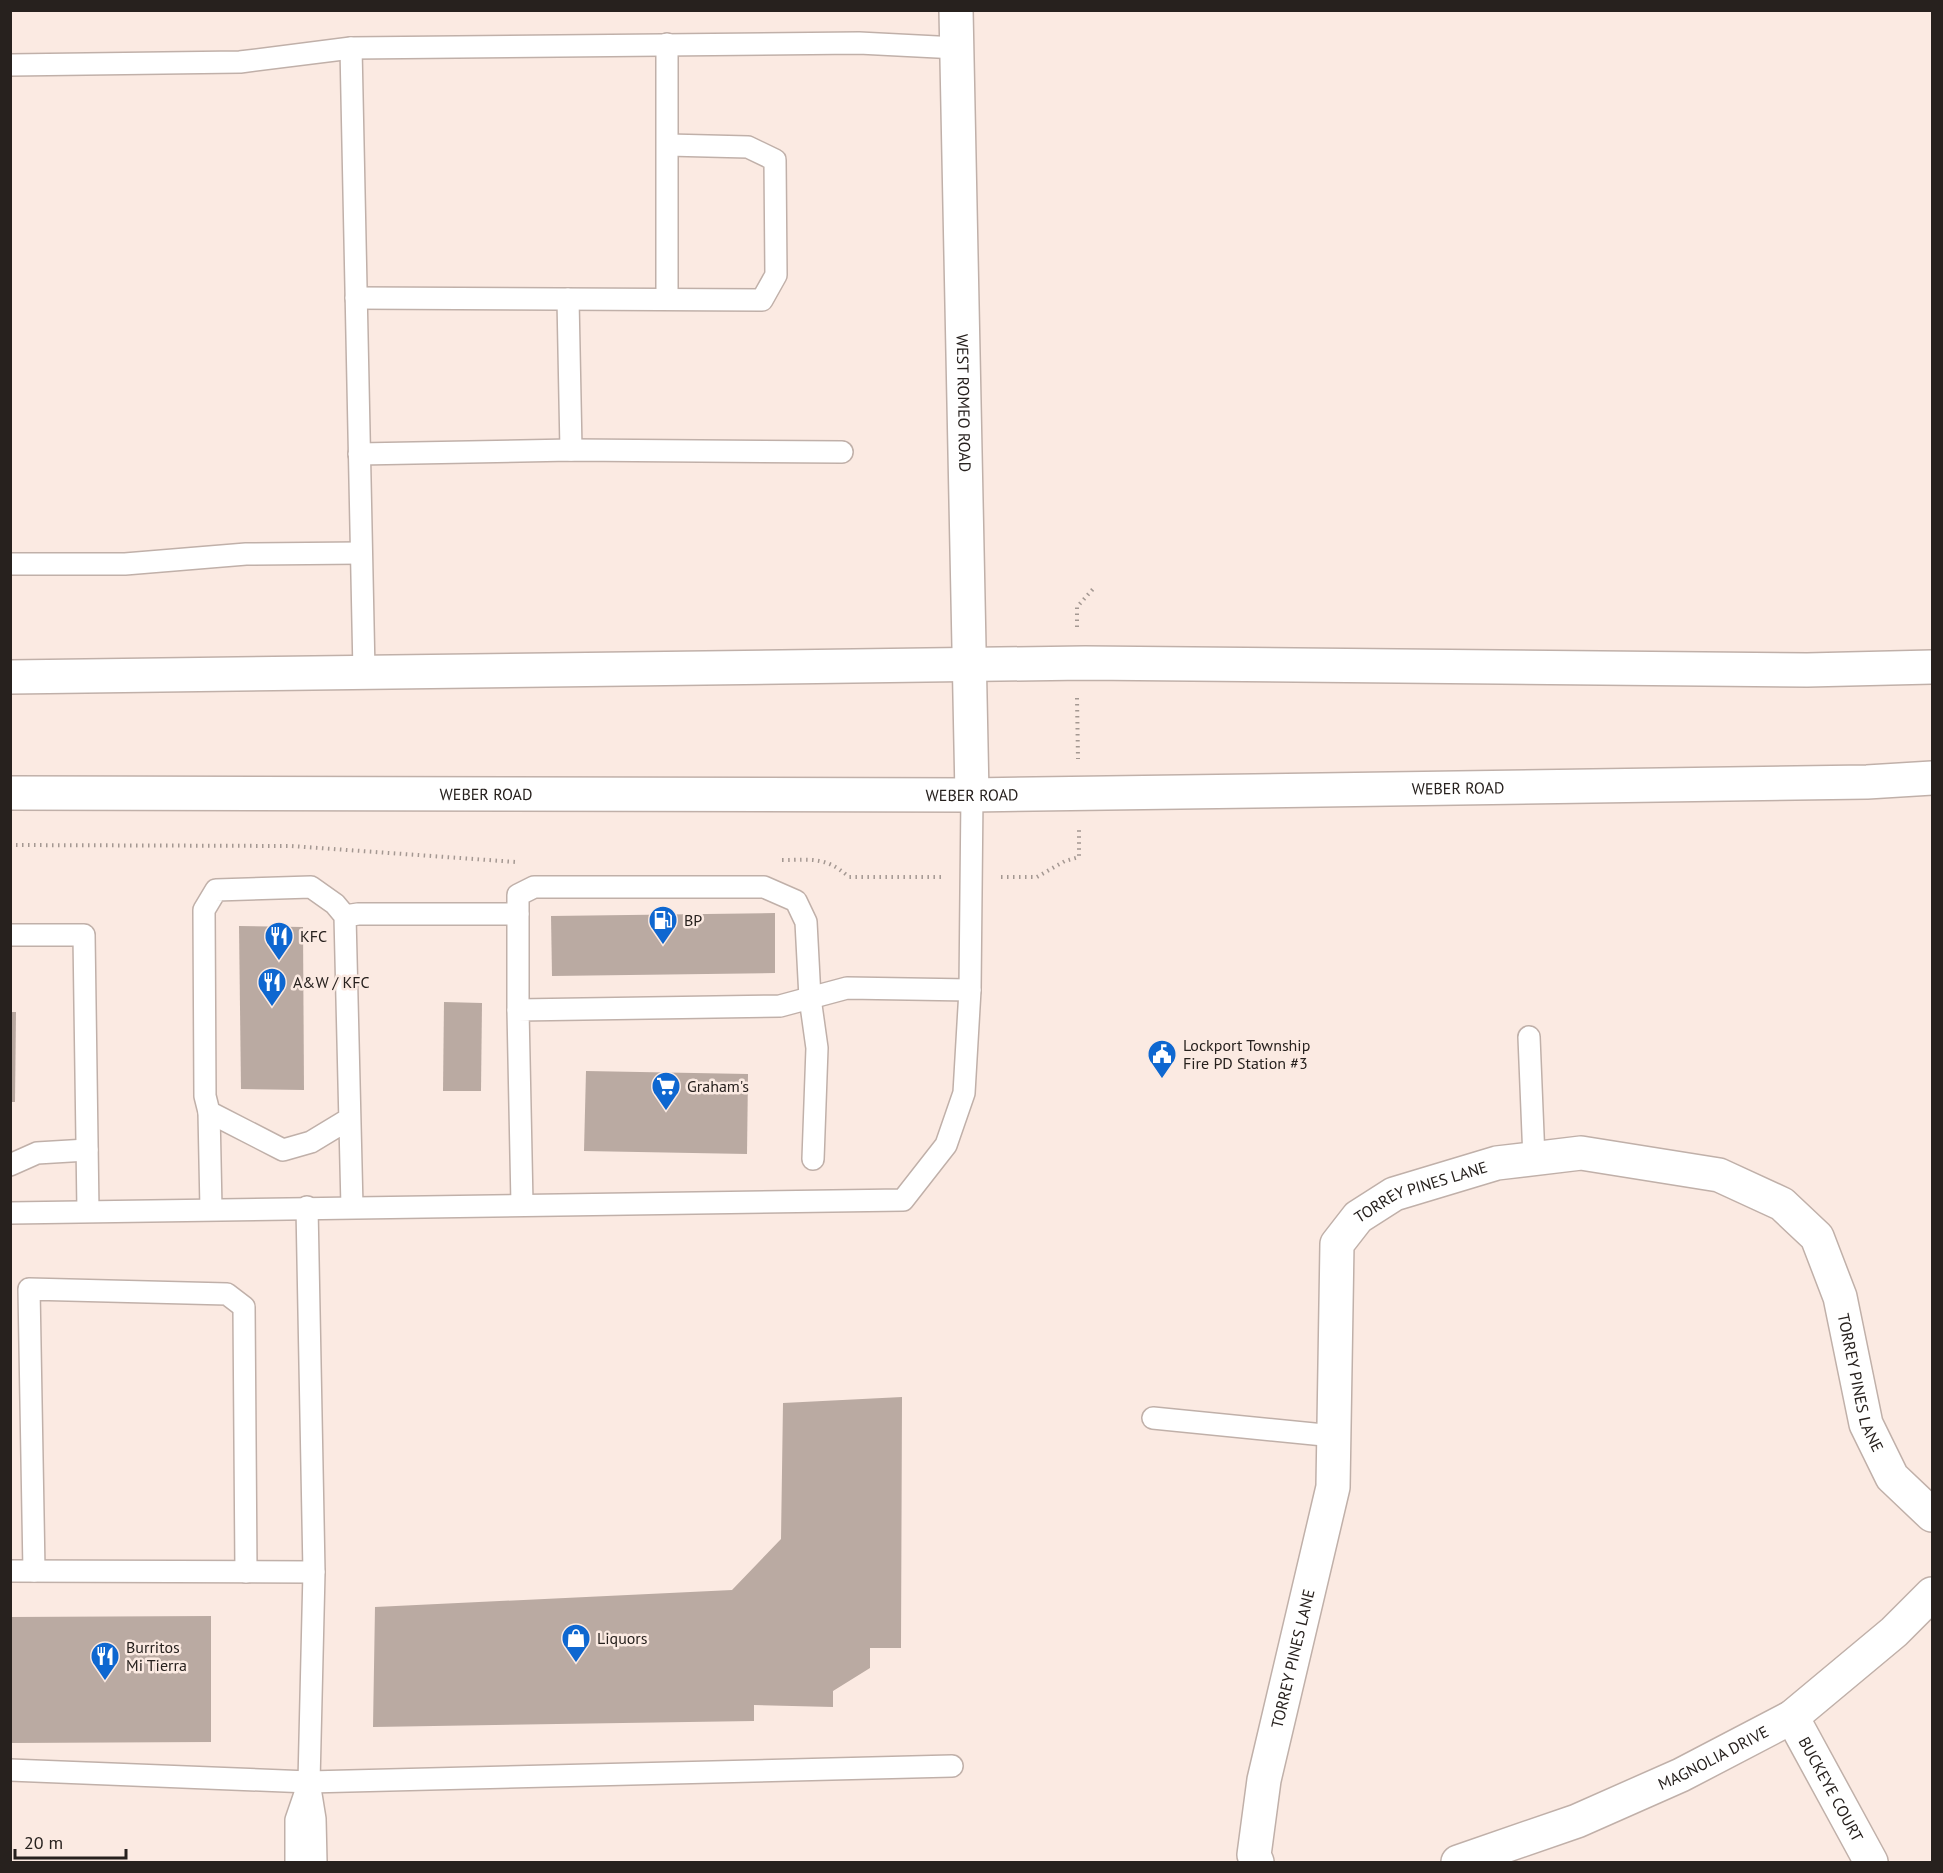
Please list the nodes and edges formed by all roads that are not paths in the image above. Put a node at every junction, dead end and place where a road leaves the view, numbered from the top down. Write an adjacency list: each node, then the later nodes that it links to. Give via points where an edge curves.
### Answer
1 (956, 10): 4 (main road, WEST ROMEO ROAD)
2 (667, 45): 3 (lane); 4 (lane, via 859,43); 6 (lane)
3 (351, 48): 5 (lane, via 240,62); 7 (lane)
4 (957, 48): 15 (main road, WEST ROMEO ROAD)
5 (10, 65)
6 (668, 145): 9 (lane); 9 (lane, via 748,147 775,160 776,275 762,300)
7 (356, 298): 8 (lane); 12 (lane)
8 (568, 299): 9 (lane); 10 (lane)
9 (667, 299)
10 (571, 450): 11 (lane); 12 (lane)
11 (842, 452)
12 (359, 454): 13 (lane)
13 (361, 553): 14 (lane, via 246,554 125,564); 17 (lane)
14 (10, 564)
15 (970, 665): 16 (main road, via 1795,670); 17 (main road); 21 (main road, WEST ROMEO ROAD)
16 (1932, 667)
17 (364, 672): 18 (main road)
18 (10, 677)
19 (1932, 778): 21 (main road, WEBER ROAD)
20 (10, 794): 21 (main road, WEBER ROAD)
21 (972, 795): 25 (lane)
22 (518, 914): 23 (lane); 26 (lane, via 518,895 534,887 764,887 796,901 807,922); 27 (lane)
23 (345, 916): 29 (lane, via 311,887 216,890 204,909 205,1096); 30 (lane)
24 (10, 935): 31 (lane, via 84,935)
25 (970, 990): 26 (lane, via 847,987); 35 (lane, via 964,1093 946,1146 903,1200 717,1205)
26 (810, 998): 27 (lane, via 780,1006); 32 (lane, via 817,1048)
27 (518, 1010): 35 (lane)
28 (1529, 1037): 33 (lane)
29 (209, 1112): 30 (lane, via 283,1150 311,1142); 38 (lane)
30 (349, 1119): 36 (lane)
31 (87, 1150): 34 (lane, via 37,1153); 39 (lane)
32 (813, 1159)
33 (1534, 1159): 42 (main road, TORREY PINES LANE, via 1497,1163 1394,1194 1358,1217 1337,1244); 43 (main road, TORREY PINES LANE, via 1581,1153 1648,1162 1719,1175 1782,1204 1817,1237 1833,1277 1866,1424 1892,1477)
34 (10, 1165)
35 (522, 1204): 36 (lane)
36 (352, 1206): 37 (lane)
37 (307, 1207): 38 (lane); 47 (lane)
38 (211, 1209): 39 (lane)
39 (88, 1211): 40 (lane)
40 (10, 1213)
41 (1153, 1419): 42 (lane)
42 (1334, 1436): 55 (main road, TORREY PINES LANE, via 1333,1487 1264,1780 1254,1855)
43 (1932, 1515)
44 (10, 1571): 45 (lane)
45 (34, 1571): 46 (lane); 46 (lane, via 29,1289 227,1294 244,1307)
46 (246, 1572): 47 (lane)
47 (314, 1572): 52 (lane)
48 (1932, 1594): 49 (main road, MAGNOLIA DRIVE, via 1894,1632)
49 (1792, 1717): 56 (main road, MAGNOLIA DRIVE, via 1681,1775 1577,1821); 57 (main road, BUCKEYE COURT)
50 (952, 1766): 52 (lane)
51 (10, 1770): 52 (lane)
52 (309, 1782): 53 (lane, via 296,1820); 54 (lane)
53 (296, 1863)
54 (316, 1863)
55 (1257, 1863)
56 (1458, 1863)
57 (1870, 1863)

